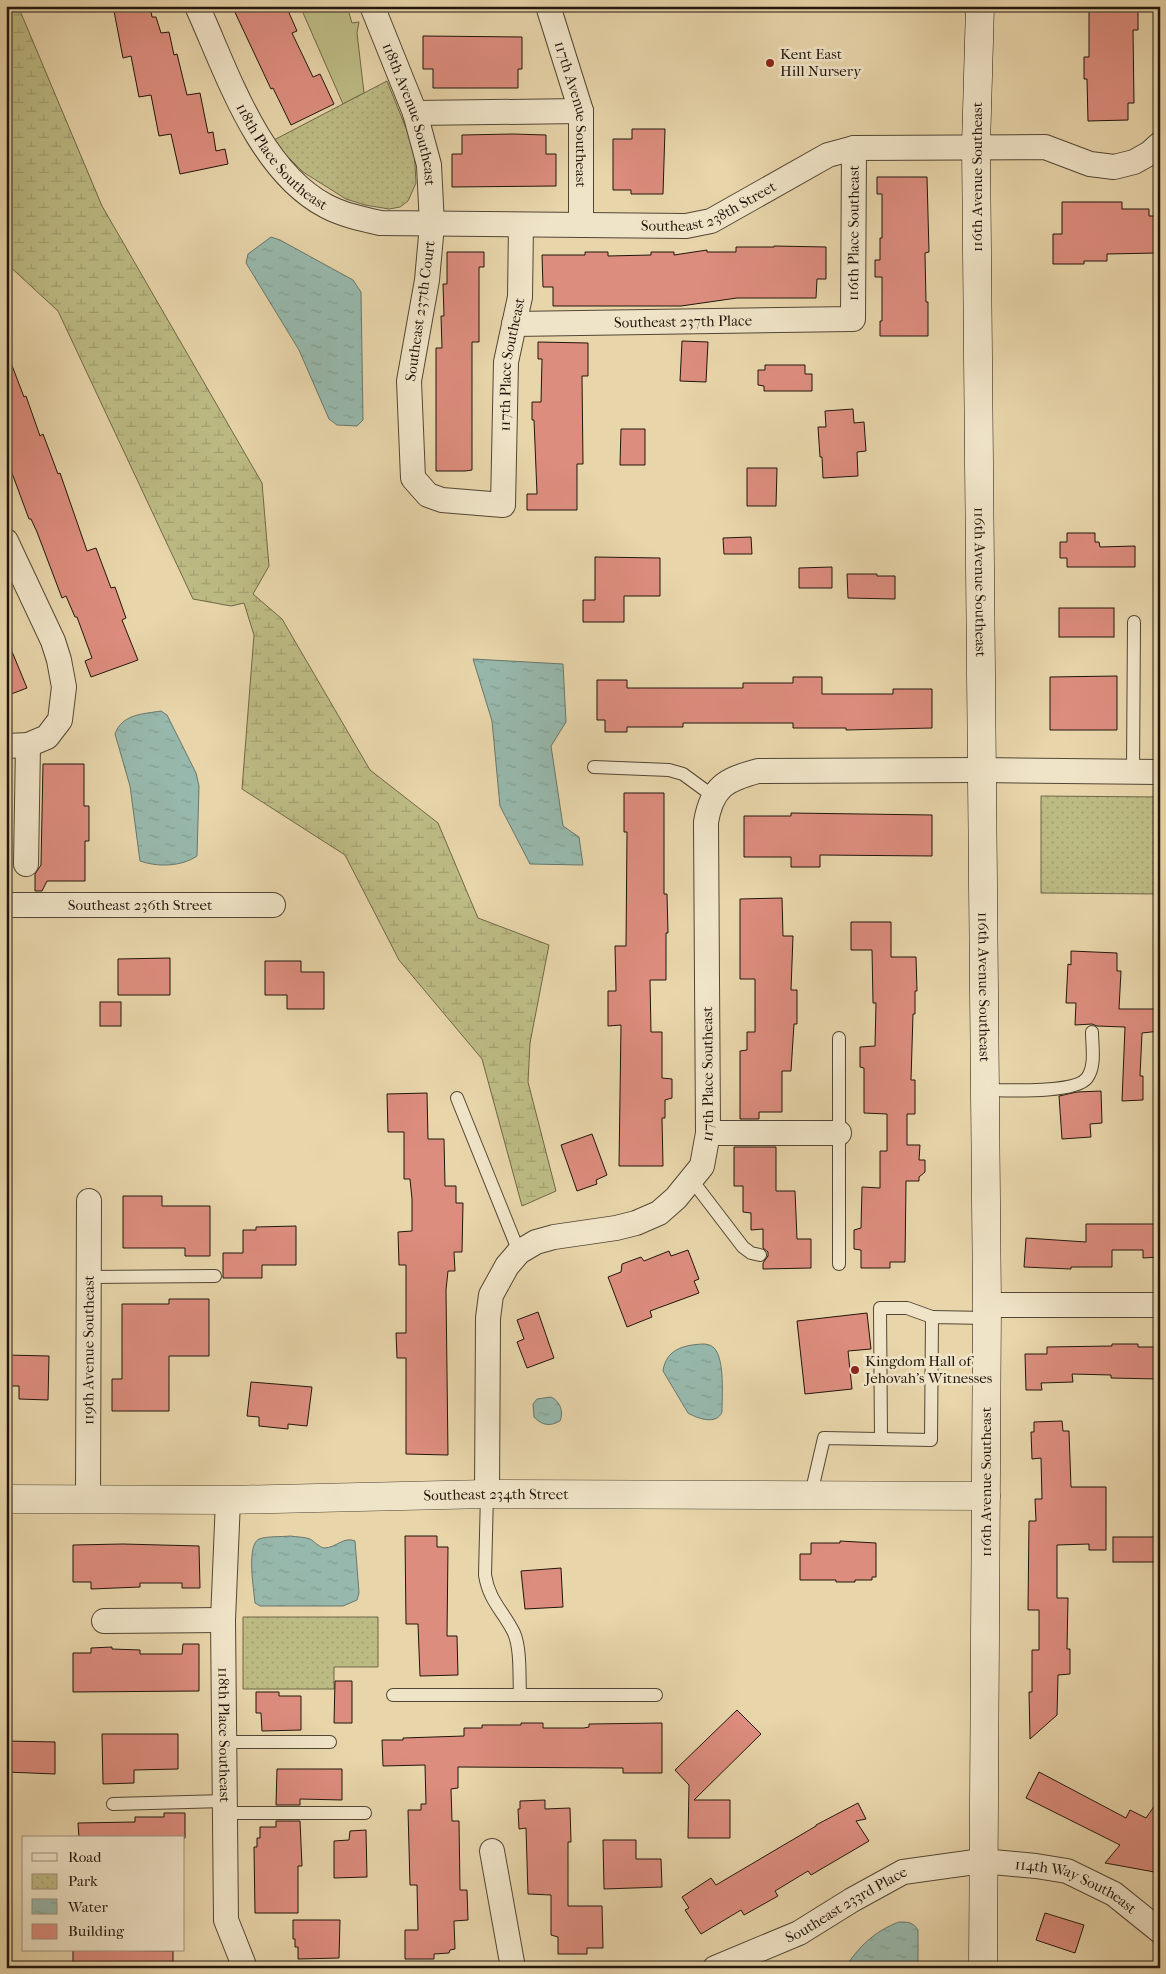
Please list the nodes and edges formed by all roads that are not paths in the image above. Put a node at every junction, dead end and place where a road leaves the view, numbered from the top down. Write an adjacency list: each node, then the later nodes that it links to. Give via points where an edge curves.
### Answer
1 (197, 6): 10 (street, 118th Place Southeast, via 253,131 287,175 304,191 325,206 349,215 380,223)
2 (372, 6): 6 (street, 118th Avenue Southeast)
3 (548, 6): 5 (street, 117th Avenue Southeast)
4 (980, 6): 8 (main road, 116th Avenue Southeast)
5 (581, 110): 6 (street); 12 (street, 117th Avenue Southeast)
6 (415, 112): 10 (street, 118th Avenue Southeast, via 429,165)
7 (1160, 144): 8 (street, Southeast 238th Street, via 1134,162 1114,167 1090,164 1045,147)
8 (976, 146): 9 (street, Southeast 238th Street); 20 (main road, 116th Avenue Southeast)
9 (854, 148): 12 (street, Southeast 238th Street, via 828,156 711,221 686,226); 13 (street, 116th Place Southeast)
10 (432, 225): 11 (street, Southeast 238th Street); 15 (street, Southeast 237th Court, via 427,280 409,381 413,478 428,494 442,500)
11 (521, 225): 12 (street, Southeast 238th Street); 14 (street, 117th Place Southeast, via 520,298)
12 (581, 225)
13 (853, 319): 14 (street, Southeast 237th Place)
14 (514, 324): 15 (street, 117th Place Southeast, via 506,362)
15 (503, 505)
16 (6, 541): 18 (street, via 53,641 64,687 60,720 47,736)
17 (1134, 622): 21 (lane)
18 (17, 745): 24 (street)
19 (594, 767): 23 (lane, via 669,770 683,774)
20 (981, 770): 21 (street); 23 (street, via 758,771 734,778); 29 (main road, 116th Avenue Southeast)
21 (1133, 771): 22 (street)
22 (1160, 772)
23 (713, 796): 31 (street, 117th Place Southeast, via 706,822)
24 (26, 864)
25 (6, 905): 26 (street, Southeast 236th Street)
26 (273, 905)
27 (1092, 1032): 29 (lane, via 1092,1067 1087,1078 1078,1085 1054,1089)
28 (839, 1038): 32 (lane)
29 (985, 1090): 41 (main road, 116th Avenue Southeast)
30 (457, 1098): 35 (lane)
31 (708, 1133): 32 (street); 33 (street, 117th Place Southeast, via 702,1166)
32 (839, 1133): 37 (lane)
33 (691, 1179): 35 (street, 117th Place Southeast, via 659,1213 636,1223 554,1237); 36 (lane, via 743,1247)
34 (89, 1201): 39 (street, 119th Avenue Southeast)
35 (519, 1252): 44 (street, 117th Place Southeast, via 491,1295 488,1318)
36 (760, 1255)
37 (839, 1264)
38 (216, 1276): 39 (lane)
39 (89, 1277): 48 (street, 119th Avenue Southeast)
40 (1160, 1305): 41 (street)
41 (987, 1311): 42 (lane); 46 (main road, 116th Avenue Southeast)
42 (932, 1317): 43 (lane, via 931,1440); 43 (lane, via 907,1308 880,1308)
43 (881, 1439): 45 (lane, via 824,1438)
44 (487, 1494): 45 (main road, Southeast 234th Street); 49 (main road, Southeast 234th Street); 53 (lane, via 485,1575 494,1602 514,1634)
45 (811, 1494): 46 (main road, Southeast 234th Street)
46 (986, 1496): 61 (main road, 116th Avenue Southeast)
47 (6, 1499): 48 (main road, Southeast 234th Street)
48 (88, 1499): 49 (main road, Southeast 234th Street)
49 (228, 1500): 50 (street, 118th Place Southeast)
50 (223, 1620): 51 (street); 55 (street, 118th Place Southeast)
51 (104, 1621)
52 (393, 1695): 53 (lane)
53 (520, 1695): 54 (lane)
54 (656, 1695)
55 (224, 1742): 56 (lane); 58 (street, 118th Place Southeast)
56 (330, 1742)
57 (113, 1804): 58 (lane)
58 (225, 1807): 59 (lane); 63 (street, 118th Place Southeast, via 226,1920)
59 (364, 1813)
60 (492, 1851): 64 (street)
61 (982, 1861): 62 (street, 114th Way Southeast, via 1067,1871 1114,1894); 65 (street, Southeast 233rd Place, via 902,1872 799,1933); 66 (main road, 116th Avenue Southeast)
62 (1160, 1931)
63 (243, 1967)
64 (513, 1968)
65 (715, 1968)
66 (982, 1968)

